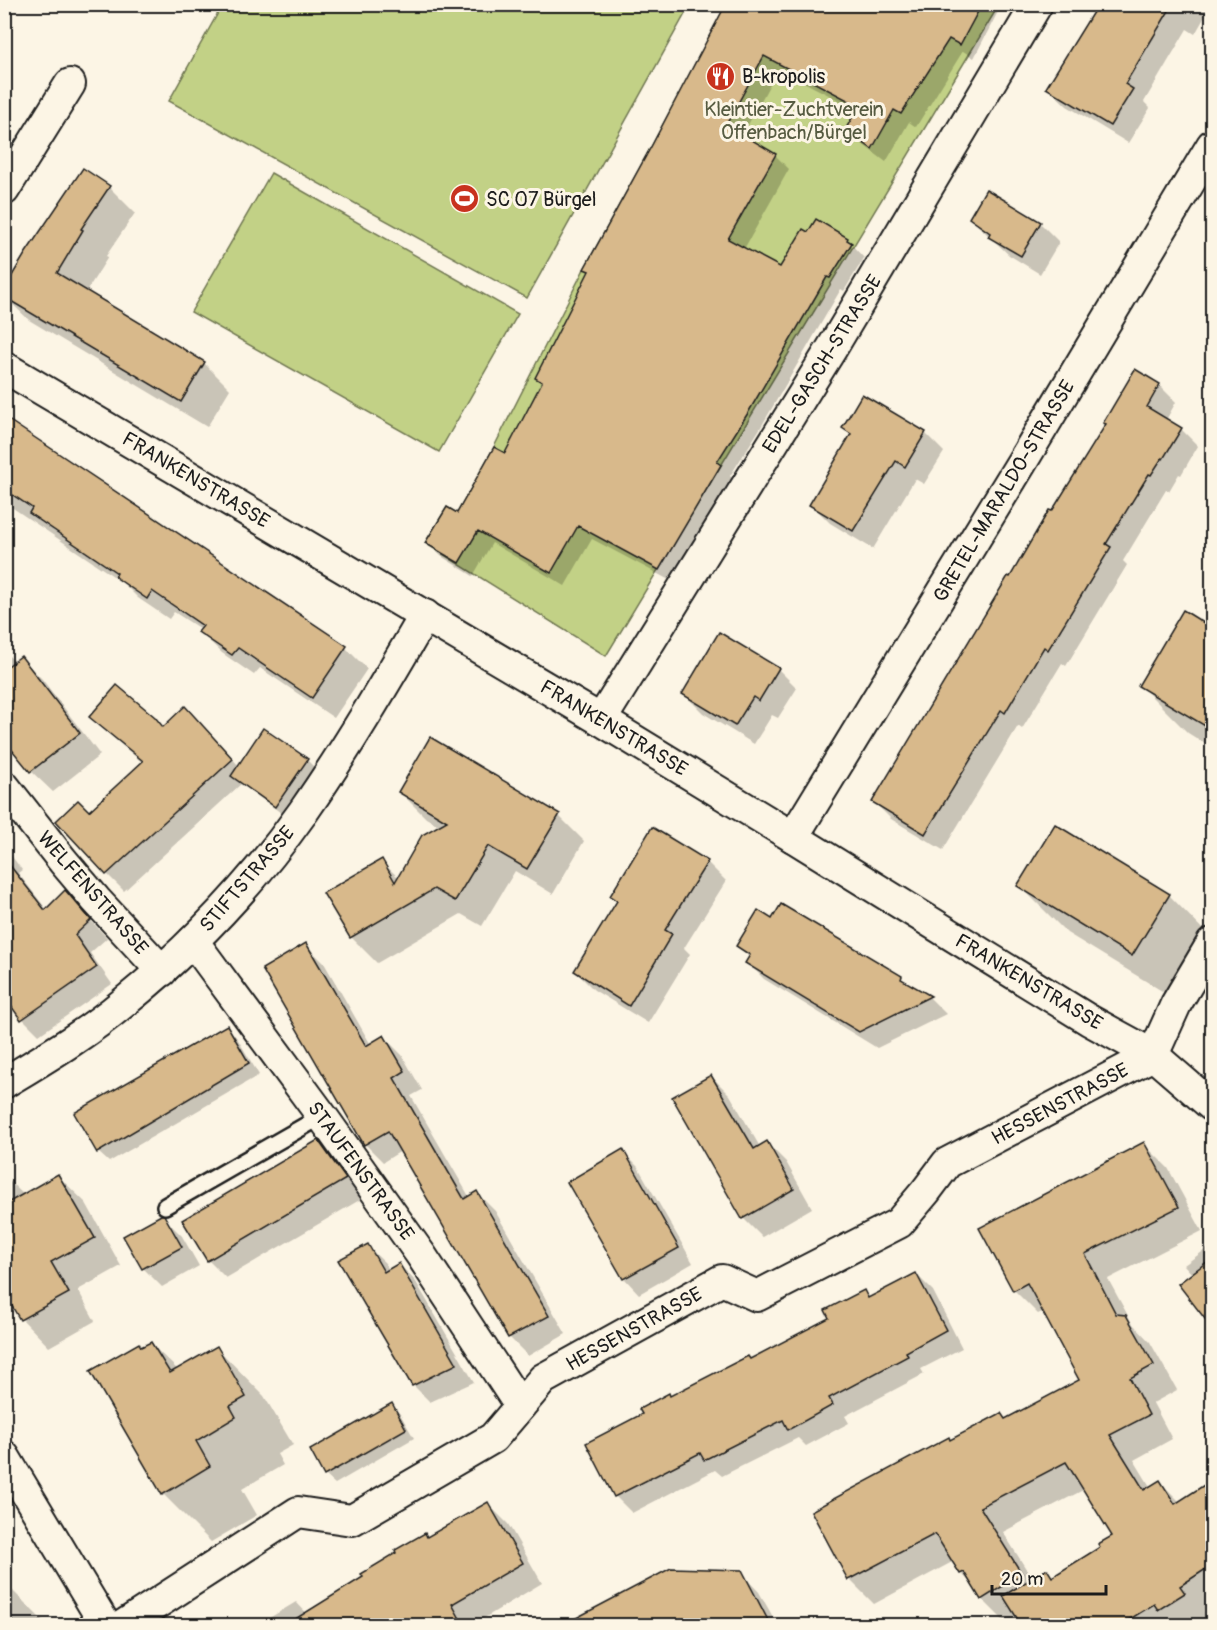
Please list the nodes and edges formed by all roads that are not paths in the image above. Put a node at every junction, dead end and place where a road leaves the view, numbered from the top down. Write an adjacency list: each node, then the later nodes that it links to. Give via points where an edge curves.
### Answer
1 (1037, 4): 7 (street, EDEL-GASCH-STRASSE, via 832,348)
2 (70, 84): 4 (street)
3 (1212, 145): 9 (street, GRETEL-MARALDO-STRASSE)
4 (4, 190)
5 (4, 367): 6 (street, FRANKENSTRASSE)
6 (425, 615): 7 (street, FRANKENSTRASSE); 10 (street, STIFTSTRASSE, via 302,813 259,869)
7 (601, 720): 9 (street, FRANKENSTRASSE)
8 (4, 786): 12 (street, WELFENSTRASSE, via 96,900)
9 (793, 837): 13 (street, FRANKENSTRASSE, via 1089,1020)
10 (193, 941): 12 (street, STIFTSTRASSE); 16 (street, STAUFENSTRASSE)
11 (1212, 943): 13 (street, via 1176,1004)
12 (162, 971): 14 (street, STIFTSTRASSE, via 88,1030)
13 (1153, 1055): 15 (street, FRANKENSTRASSE); 18 (street, HESSENSTRASSE, via 947,1163 899,1223 757,1296 722,1280 543,1379)
14 (4, 1083)
15 (1212, 1106)
16 (322, 1116): 17 (lane); 18 (street, STAUFENSTRASSE, via 422,1255)
17 (165, 1206)
18 (520, 1406): 21 (street, HESSENSTRASSE, via 493,1438 352,1520 298,1512)
19 (4, 1456): 20 (street)
20 (106, 1626)
21 (122, 1626)

